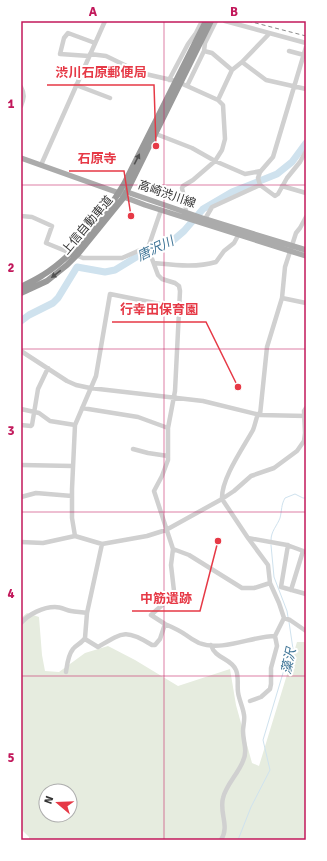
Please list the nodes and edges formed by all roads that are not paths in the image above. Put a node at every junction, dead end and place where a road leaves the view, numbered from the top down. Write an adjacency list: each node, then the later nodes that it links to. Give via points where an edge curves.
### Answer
1 (105, 21): 8 (street)
2 (202, 21): 17 (street, via 188,44)
3 (206, 21): 11 (highway, 上信自動車道)
4 (211, 21): 11 (highway, 上信自動車道)
5 (216, 21): 11 (street, via 205,43)
6 (225, 21): 9 (street)
7 (268, 35): 15 (street)
8 (95, 43): 13 (street); 13 (street, via 68,33 64,38 60,54)
9 (306, 43)
10 (306, 47): 14 (street)
11 (199, 49): 16 (street, via 212,53); 17 (highway, 上信自動車道)
12 (289, 51): 14 (street)
13 (89, 55): 17 (street, via 106,56 141,73); 18 (street)
14 (304, 55): 19 (street)
15 (242, 62): 16 (street); 19 (street, via 266,80)
16 (232, 70): 24 (street)
17 (178, 83): 24 (street); 26 (highway, 上信自動車道); 36 (highway, 上信自動車道, one-way to 17)
18 (76, 85): 23 (street); 32 (street)
19 (295, 86): 21 (street); 33 (street, via 274,157)
20 (21, 87): 22 (street)
21 (306, 89)
22 (23, 98): 25 (street)
23 (110, 98)
24 (218, 100): 29 (street, via 223,106 226,135 222,150)
25 (21, 106)
26 (156, 134): 29 (street, via 192,148); 38 (highway, 上信自動車道)
27 (306, 151): 30 (street)
28 (21, 158): 32 (main road)
29 (215, 161): 33 (street, via 245,174); 40 (street, via 183,186)
30 (300, 162): 31 (street); 35 (street)
31 (306, 163)
32 (41, 165): 36 (main road)
33 (261, 171): 34 (street, via 258,179)
34 (260, 185): 35 (street, via 275,196); 44 (street, via 212,207)
35 (282, 186): 37 (street)
36 (119, 193): 38 (main road, 高崎渋川線); 51 (highway, 上信自動車道)
37 (306, 193)
38 (126, 195): 39 (main road, 高崎渋川線); 40 (main road, 高崎渋川線); 52 (highway, 上信自動車道)
39 (161, 210): 42 (main road, 高崎渋川線); 48 (street)
40 (185, 212): 42 (main road, 高崎渋川線)
41 (21, 216): 51 (street, via 32,217 52,226 46,243)
42 (192, 217): 44 (main road, 高崎渋川線)
43 (306, 217): 46 (street)
44 (201, 219): 47 (main road, 高崎渋川線)
45 (306, 226): 46 (street)
46 (300, 227): 49 (street)
47 (240, 233): 49 (main road, 高崎渋川線); 54 (street, via 216,262 183,266)
48 (148, 248): 52 (street, via 122,258 83,258); 54 (street)
49 (290, 248): 50 (main road, 高崎渋川線); 53 (main road, 高崎渋川線); 57 (street)
50 (306, 250)
51 (70, 254): 52 (street); 55 (highway, 上信自動車道, via 43,276)
52 (77, 255): 56 (highway, 上信自動車道, one-way to 56, via 47,281)
53 (306, 256)
54 (154, 263): 59 (street, via 160,278 179,286)
55 (21, 287)
56 (21, 293)
57 (282, 298): 58 (street); 68 (street, via 267,347)
58 (306, 303)
59 (180, 308): 62 (street, via 110,294 96,376); 63 (street)
60 (21, 351): 61 (street)
61 (48, 368): 62 (street, via 76,385); 67 (street, via 38,389)
62 (90, 388): 63 (street); 65 (street)
63 (173, 397): 68 (street, via 204,401); 72 (street)
64 (21, 408): 67 (street)
65 (82, 408): 71 (street); 72 (street, via 138,417)
66 (306, 408): 69 (street)
67 (34, 412): 70 (street, via 32,425); 71 (street, via 44,415 50,421)
68 (259, 415): 69 (street); 79 (street, via 225,481)
69 (306, 416): 79 (street, via 304,441 297,451 274,468 251,476)
70 (21, 425)
71 (75, 425): 76 (street)
72 (168, 428): 74 (street)
73 (134, 449): 74 (street)
74 (168, 456): 80 (street, via 154,491)
75 (21, 465): 76 (street)
76 (73, 466): 78 (street)
77 (21, 496): 78 (street, via 36,493)
78 (72, 496): 81 (street)
79 (222, 499): 80 (street); 82 (street)
80 (166, 530): 84 (street); 86 (street)
81 (75, 536): 83 (street, via 43,544); 84 (street)
82 (248, 538): 85 (street); 88 (street, via 268,565)
83 (21, 542)
84 (102, 544): 91 (street)
85 (288, 545): 87 (street); 89 (street, via 281,587)
86 (173, 549): 88 (street, via 188,555 242,588 254,588); 94 (street, via 171,565 174,591 151,615)
87 (304, 551): 89 (street)
88 (270, 582): 92 (street)
89 (291, 590): 90 (street)
90 (306, 594)
91 (88, 613): 93 (street, via 53,607 26,617); 97 (street)
92 (284, 618): 95 (street); 96 (street)
93 (21, 623)
94 (164, 624): 97 (street, via 160,639 155,645 132,634 117,636 98,646); 98 (street, via 176,628 199,643)
95 (306, 631)
96 (275, 636): 98 (street); 100 (street, via 277,646 271,668 270,689 261,698)
97 (85, 639): 99 (street, via 70,654)
98 (211, 645): 101 (street, via 219,656 236,669 238,692 245,717 245,754 222,799 225,829)
99 (66, 672)
100 (250, 701)
101 (221, 840)

